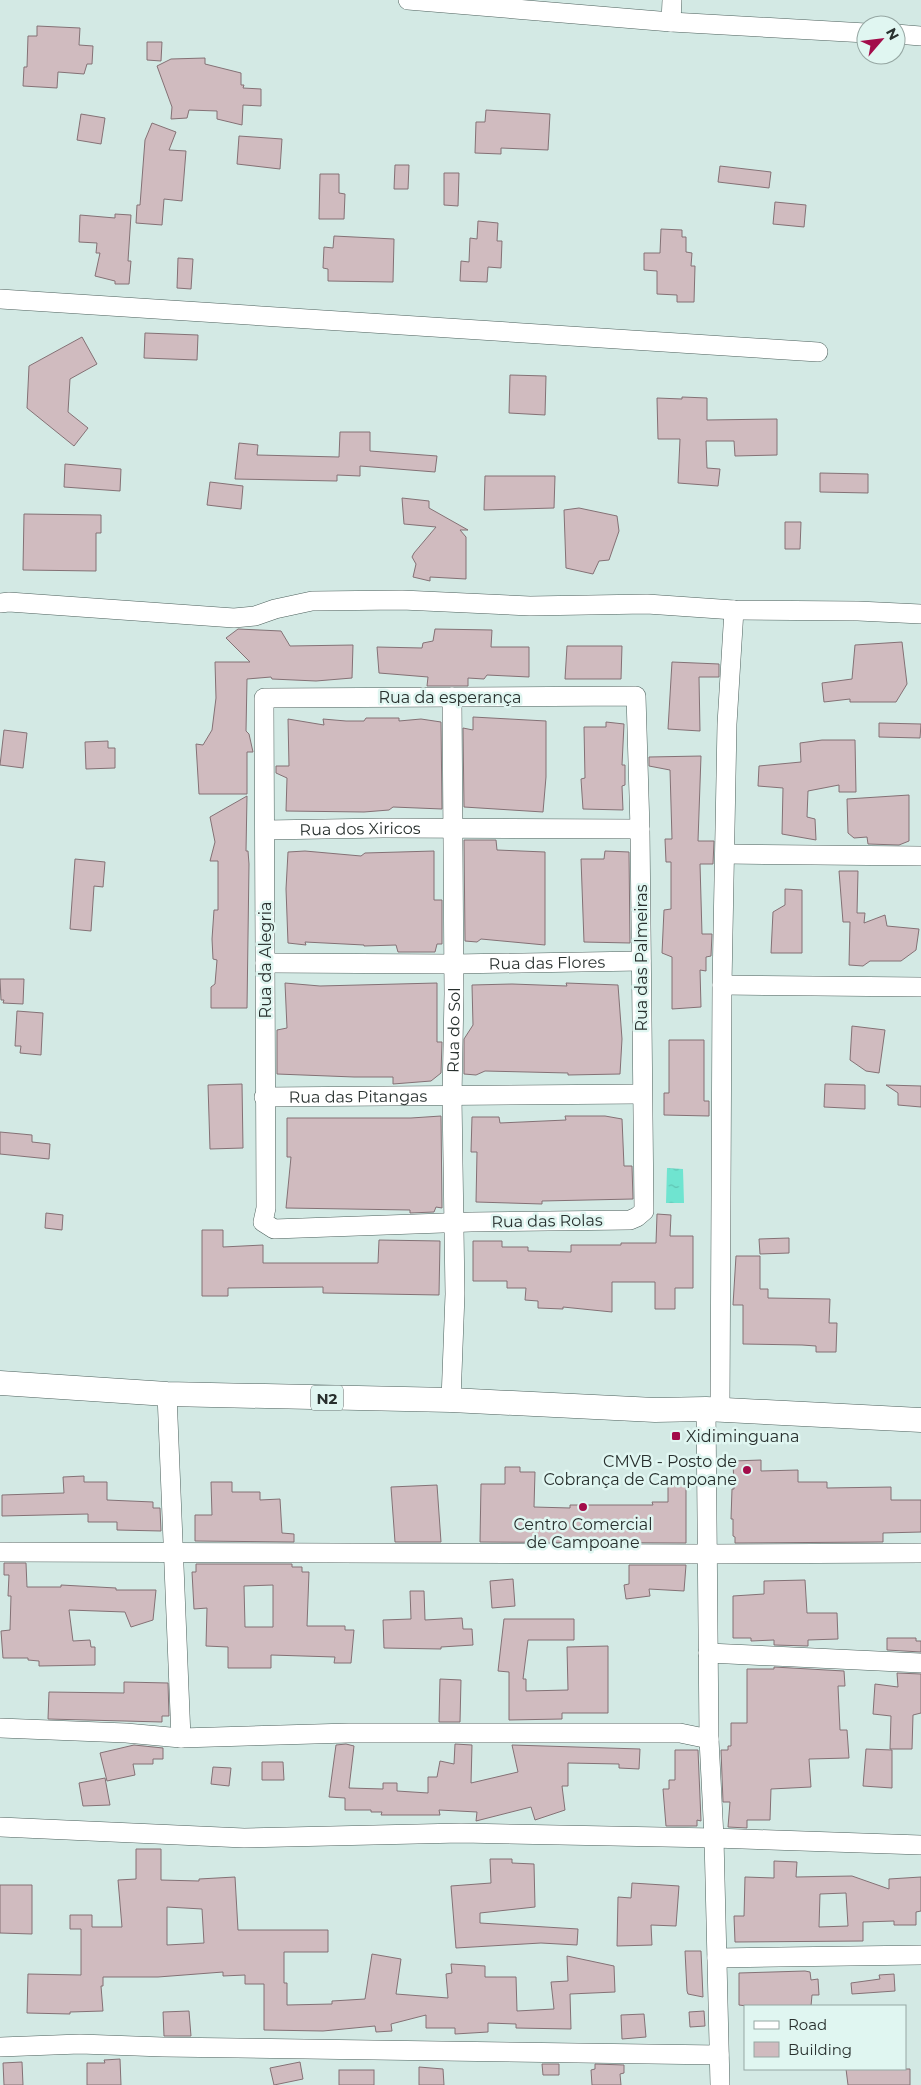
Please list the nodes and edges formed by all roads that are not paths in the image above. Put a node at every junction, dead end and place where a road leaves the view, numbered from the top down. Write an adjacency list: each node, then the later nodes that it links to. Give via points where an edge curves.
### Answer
1 (408, 0): 3 (street)
2 (672, 0): 3 (street)
3 (671, 22): 4 (street)
4 (856, 32)
5 (906, 35): 6 (street)
6 (921, 36)
7 (0, 300): 8 (street)
8 (818, 352)
9 (0, 603): 10 (street, via 234,618 255,616 312,601 402,600 530,606 647,604)
10 (734, 610): 11 (street); 18 (street, via 727,724)
11 (921, 614)
12 (636, 696): 13 (street, Rua da esperança); 16 (street, Rua das Palmeiras)
13 (452, 697): 14 (street, Rua da esperança); 15 (street, Rua do Sol)
14 (264, 698): 17 (street, Rua da Alegria)
15 (454, 829): 16 (street, Rua dos Xiricos); 17 (street, Rua dos Xiricos); 22 (street, Rua do Sol)
16 (640, 829): 20 (street, Rua das Palmeiras)
17 (266, 830): 21 (street, Rua da Alegria)
18 (725, 854): 19 (street); 23 (street)
19 (921, 856)
20 (641, 961): 22 (street, Rua das Flores); 25 (street, Rua das Palmeiras)
21 (265, 963): 22 (street, Rua das Flores); 26 (street, Rua da Alegria)
22 (454, 964): 27 (street, Rua do Sol)
23 (722, 985): 24 (street); 34 (street)
24 (921, 987)
25 (641, 1094): 27 (street, Rua das Pitangas); 28 (street, Rua das Palmeiras, via 644,1211)
26 (264, 1097): 27 (street, Rua das Pitangas); 29 (street, Rua da Alegria, via 266,1208)
27 (452, 1097): 30 (street, Rua do Sol)
28 (638, 1217): 30 (street, Rua das Rolas, via 630,1220)
29 (263, 1222): 30 (street, Rua das Rolas, via 274,1229)
30 (455, 1223): 33 (street, Rua do Sol)
31 (0, 1383): 32 (main road, N2)
32 (167, 1394): 33 (main road, N2); 38 (street)
33 (451, 1400): 34 (main road, N2)
34 (713, 1410): 35 (main road, N2); 39 (street)
35 (921, 1420)
36 (0, 1552): 38 (street)
37 (921, 1553): 39 (street)
38 (173, 1554): 39 (street); 43 (street)
39 (706, 1554): 40 (street)
40 (708, 1653): 41 (street); 44 (street)
41 (921, 1663)
42 (0, 1728): 43 (street)
43 (181, 1738): 44 (street, via 349,1733 680,1733)
44 (709, 1739): 46 (street)
45 (0, 1827): 46 (street, via 244,1838 461,1833)
46 (714, 1838): 47 (street); 49 (street)
47 (921, 1845)
48 (921, 1955): 49 (street)
49 (717, 1958): 51 (street)
50 (0, 2047): 51 (street, via 80,2044)
51 (719, 2055): 52 (street)
52 (720, 2085)

